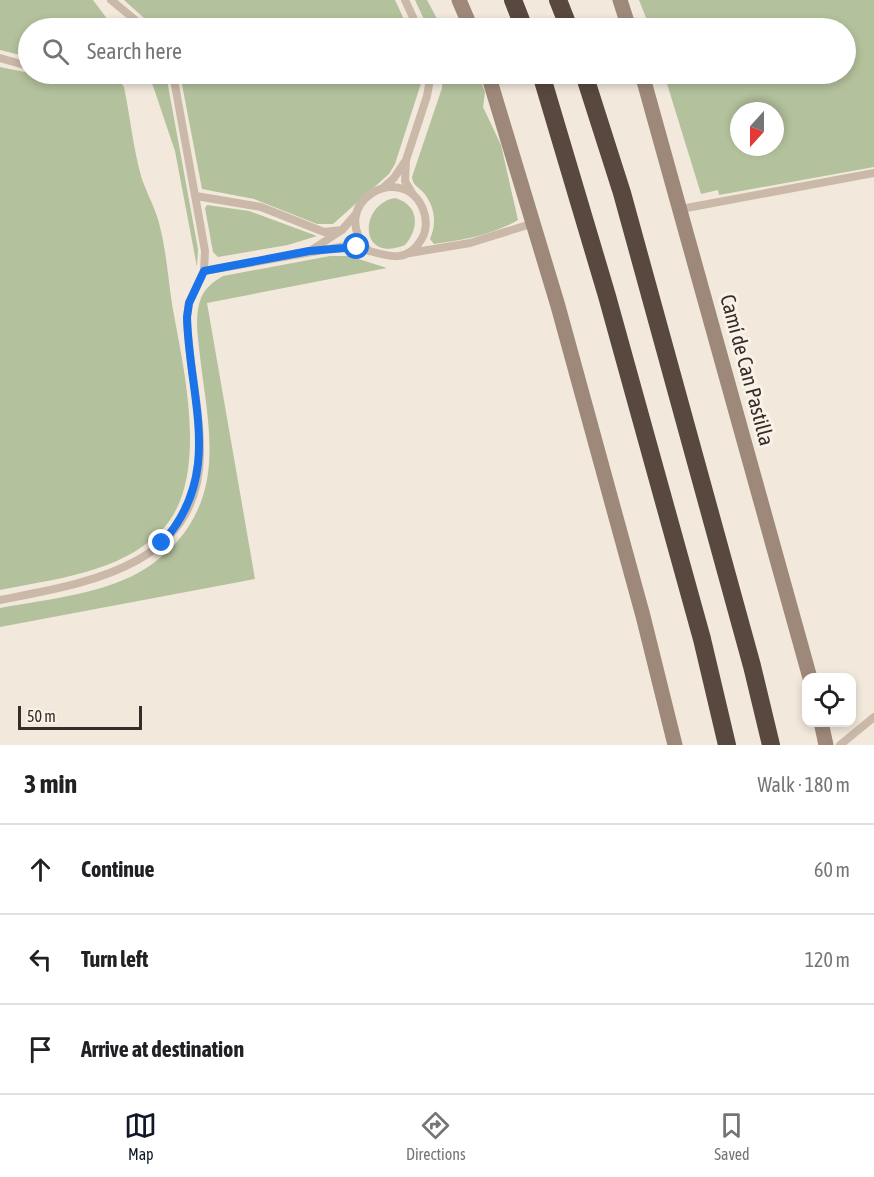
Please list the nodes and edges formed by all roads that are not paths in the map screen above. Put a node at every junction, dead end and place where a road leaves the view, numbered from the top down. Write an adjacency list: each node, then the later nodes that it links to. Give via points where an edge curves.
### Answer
1 (111, 0): 7 (lane)
2 (405, 0): 8 (lane)
3 (459, 0): 9 (street)
4 (513, 0): 10 (highway)
5 (558, 0): 11 (highway)
6 (620, 0): 12 (street)
7 (133, 18)
8 (413, 18)
9 (467, 18)
10 (520, 18)
11 (565, 18)
12 (626, 18)
13 (0, 58): 14 (lane)
14 (18, 63)
15 (175, 84): 25 (lane)
16 (429, 84): 21 (lane)
17 (491, 84): 28 (street)
18 (544, 84): 39 (highway, via 604,285 702,639)
19 (587, 84): 40 (highway, via 622,193)
20 (645, 84): 26 (street, Camí de Can Pastilla)
21 (406, 160): 23 (lane); 24 (lane, via 405,181)
22 (874, 173): 26 (lane)
23 (383, 188): 24 (lane, via 404,189); 27 (lane, via 366,197)
24 (414, 195): 32 (lane, via 426,214 426,226 423,237)
25 (196, 196): 29 (lane, via 261,207 324,232); 33 (lane, via 206,251)
26 (681, 209): 35 (street, Camí de Can Pastilla)
27 (356, 214): 29 (lane); 31 (lane, via 357,234)
28 (534, 223): 32 (lane, via 470,243); 38 (street)
29 (342, 230): 30 (lane)
30 (309, 251): 31 (lane, via 346,246); 33 (lane)
31 (369, 251): 32 (lane, via 388,258)
32 (409, 253)
33 (204, 271): 34 (lane, via 187,317 200,455 193,493 176,528 147,556 103,577)
34 (0, 600)
35 (809, 673)
36 (874, 717): 42 (lane)
37 (822, 727): 41 (street)
38 (675, 745)
39 (727, 745)
40 (771, 745)
41 (826, 745)
42 (840, 745)

